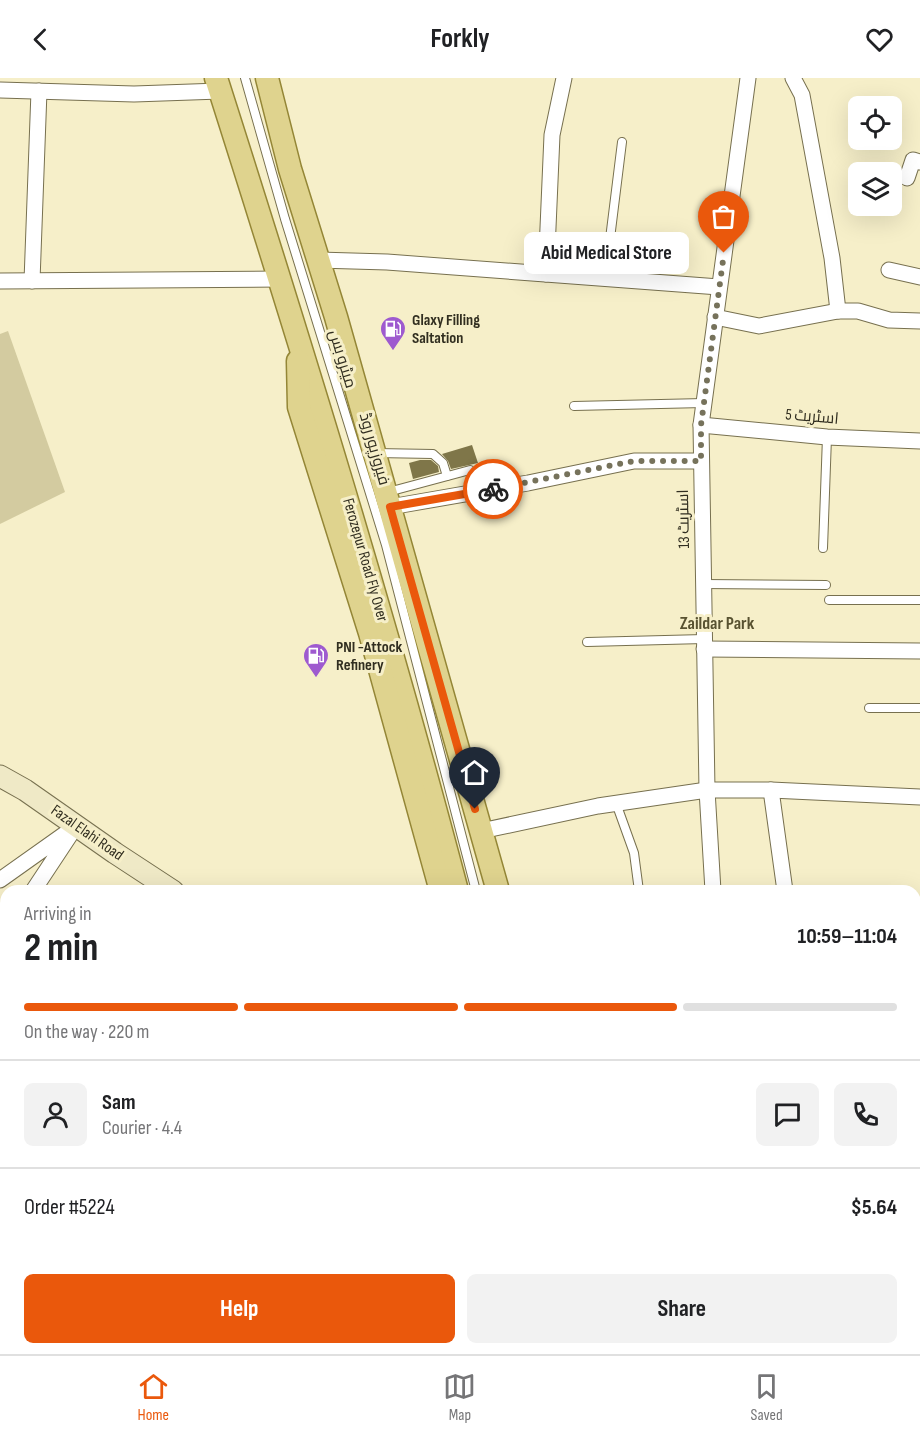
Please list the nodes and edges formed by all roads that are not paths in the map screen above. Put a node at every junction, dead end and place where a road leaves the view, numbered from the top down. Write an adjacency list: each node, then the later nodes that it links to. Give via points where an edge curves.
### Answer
1 (245, 78): 57 (lane, میٹرو بس, via 386,545)
2 (267, 78): 12 (main road, فیروزپور روڈ)
3 (564, 78): 14 (street, via 552,135)
4 (748, 78): 20 (street, اسٹریٹ 13)
5 (793, 78): 21 (street, via 802,94)
6 (218, 85): 8 (street, via 134,94); 16 (main road)
7 (0, 90): 8 (street)
8 (39, 92): 18 (street)
9 (622, 141): 17 (lane)
10 (920, 162): 11 (street, via 913,160)
11 (907, 178)
12 (318, 260): 14 (street); 30 (main road, فیروزپور روڈ)
13 (889, 270): 15 (street)
14 (546, 274): 17 (street)
15 (920, 277)
16 (281, 279): 18 (street); 24 (main road)
17 (605, 279): 20 (street)
18 (32, 280): 19 (street)
19 (0, 281)
20 (720, 287): 22 (street, اسٹریٹ 13)
21 (838, 311): 22 (street, via 759,326); 23 (street)
22 (715, 317): 25 (street, اسٹریٹ 13)
23 (920, 321)
24 (297, 331): 55 (main road, via 299,407 370,633); 56 (main road, Ferozepur Road Fly Over, via 418,742)
25 (704, 403): 26 (lane); 27 (street, اسٹریٹ 13)
26 (574, 406)
27 (701, 425): 28 (street, اسٹریٹ 5); 31 (street, اسٹریٹ 13)
28 (827, 437): 29 (street, اسٹریٹ 5); 35 (lane)
29 (920, 441)
30 (375, 453): 33 (lane, via 433,454); 34 (main road, فیروزپور روڈ)
31 (701, 461): 34 (street, via 634,461 528,483); 36 (street, اسٹریٹ 13)
32 (470, 470): 33 (lane)
33 (447, 476): 34 (lane)
34 (388, 499): 51 (main road, فیروزپور روڈ)
35 (824, 548)
36 (703, 584): 37 (lane); 41 (street, اسٹریٹ 13)
37 (826, 585)
38 (829, 600): 39 (lane)
39 (920, 600)
40 (587, 642): 41 (lane)
41 (704, 644): 42 (street); 46 (street, اسٹریٹ 13)
42 (920, 651)
43 (869, 708): 44 (lane)
44 (920, 708)
45 (0, 776): 50 (street, Fazal Elahi Road)
46 (707, 790): 47 (street); 49 (street); 60 (street, اسٹریٹ 13)
47 (771, 790): 48 (street); 61 (street)
48 (920, 797)
49 (616, 803): 51 (street); 59 (lane, via 634,853)
50 (75, 826): 52 (street); 53 (street); 54 (street, Fazal Elahi Road)
51 (481, 831): 58 (main road, فیروزپور روڈ)
52 (0, 880)
53 (38, 885)
54 (161, 885)
55 (439, 885)
56 (455, 885)
57 (474, 885)
58 (496, 885)
59 (638, 885)
60 (713, 885)
61 (784, 885)

